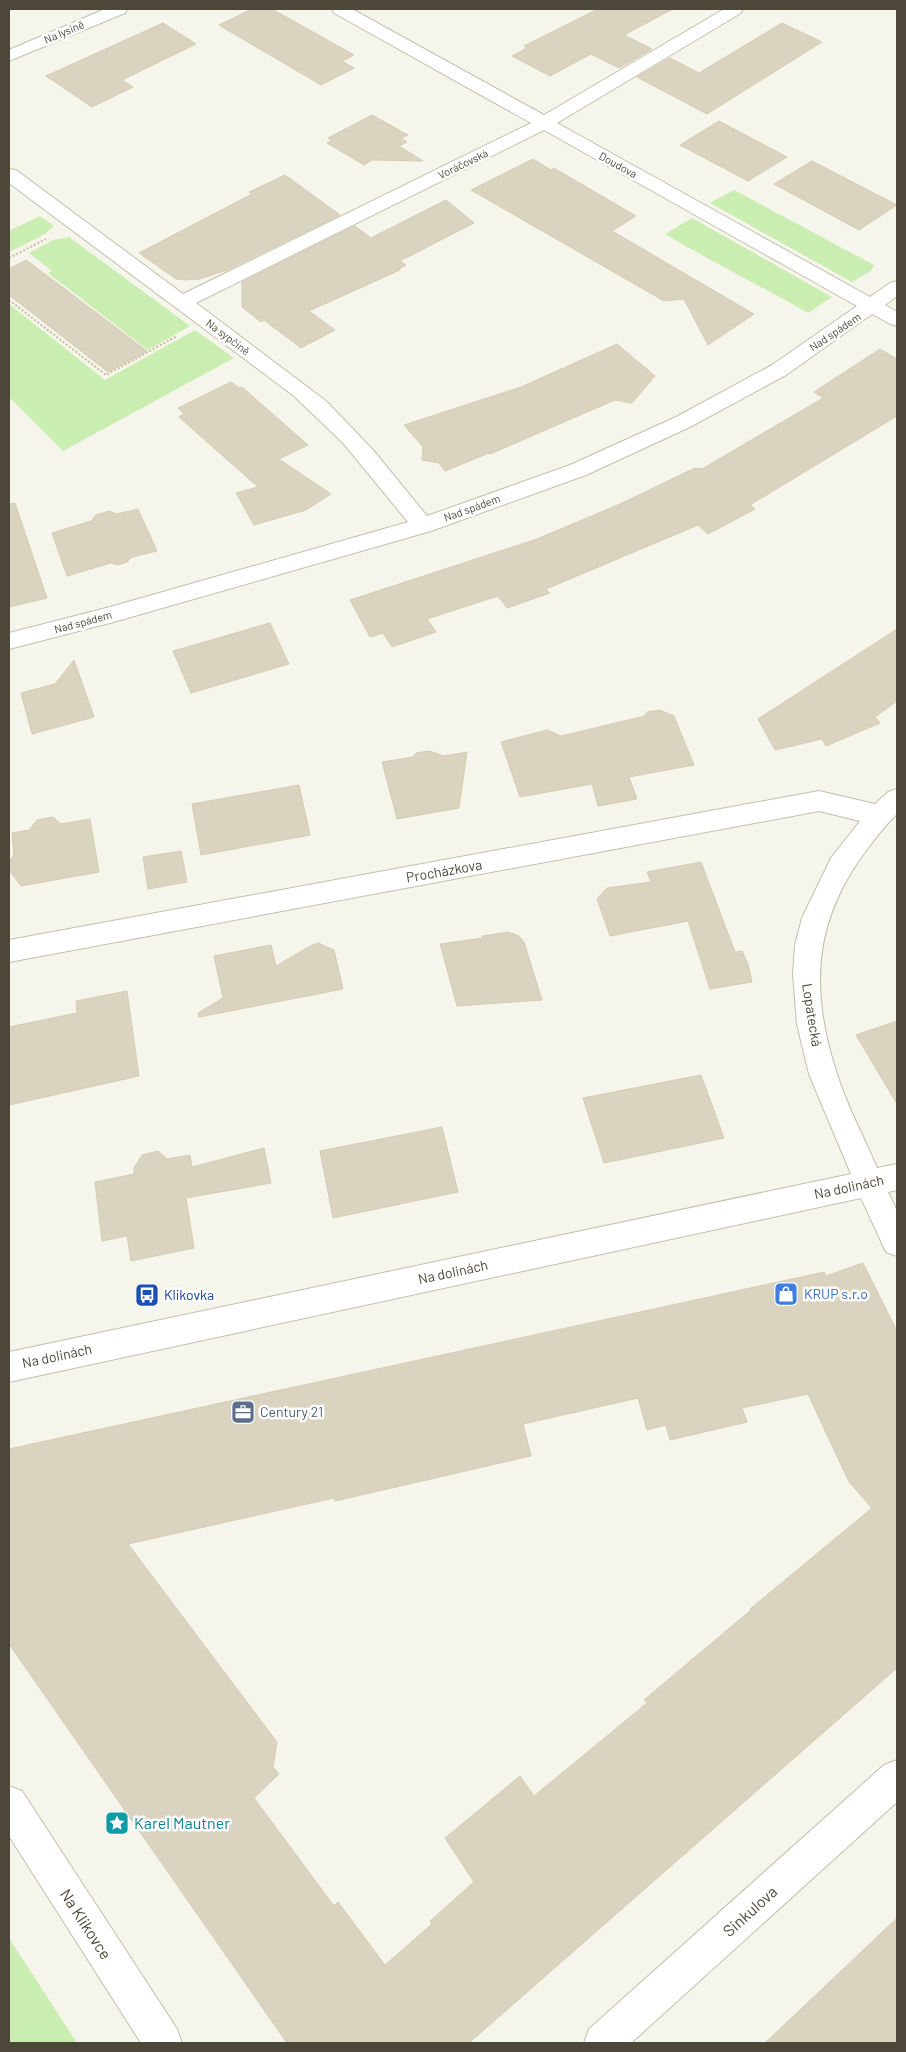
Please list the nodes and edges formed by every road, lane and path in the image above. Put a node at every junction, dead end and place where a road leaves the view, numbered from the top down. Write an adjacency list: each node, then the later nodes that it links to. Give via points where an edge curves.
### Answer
1 (119, 9): 4 (street, Na lysině)
2 (340, 9): 5 (street, Doudova)
3 (735, 9): 5 (street, Voráčovská)
4 (9, 56)
5 (544, 123): 11 (street, Voráčovská); 12 (street, Doudova)
6 (9, 174): 11 (street, Na sypčině)
7 (47, 238): 8 (path)
8 (9, 258)
9 (897, 287): 12 (street, Nad spádem)
10 (9, 300): 14 (path, via 106,375)
11 (182, 302): 15 (street, Na sypčině, via 328,414)
12 (873, 306): 13 (street, Doudova); 15 (street, Nad spádem, via 779,370 683,422 578,470)
13 (897, 320)
14 (179, 335)
15 (423, 526): 16 (street, Nad spádem)
16 (9, 641)
17 (888, 807): 18 (street, Procházkova, via 819,801); 20 (street, Lopatecká, via 840,865 815,918 806,974 811,1024 823,1074)
18 (9, 951)
19 (897, 1177): 20 (street, Na dolinách)
20 (868, 1183): 21 (street, Lopatecká); 22 (street, Na dolinách)
21 (897, 1242)
22 (9, 1367)
23 (897, 1778): 26 (street, Sinkulova)
24 (9, 1804): 25 (street, Na Klikovce)
25 (163, 2043)
26 (603, 2043)

